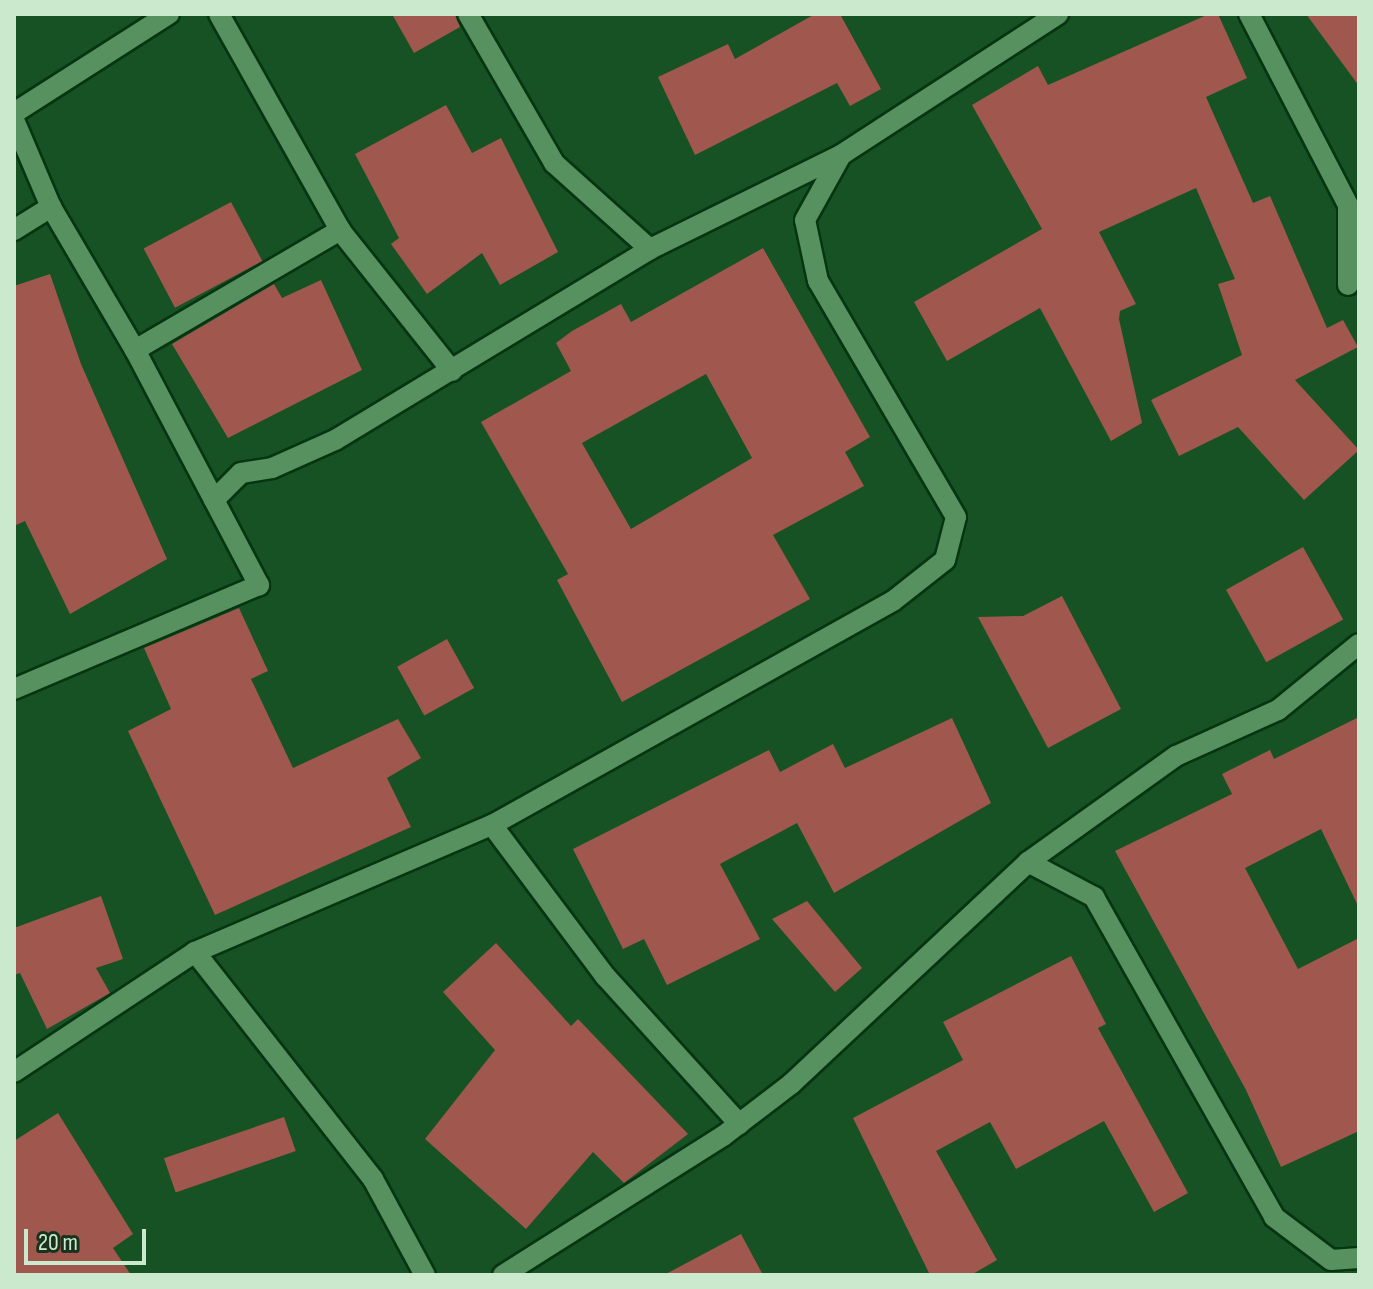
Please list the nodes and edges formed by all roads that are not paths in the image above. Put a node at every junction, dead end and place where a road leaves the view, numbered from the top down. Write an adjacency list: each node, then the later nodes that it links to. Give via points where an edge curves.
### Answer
1 (169, 14): 6 (street)
2 (219, 14): 11 (street)
3 (468, 14): 12 (street, via 554,163)
4 (1058, 14): 8 (street)
5 (1249, 14): 13 (street, via 1348,205)
6 (14, 113)
7 (14, 120): 9 (street)
8 (841, 155): 12 (street); 19 (street, via 805,220 818,281 956,517 945,560 893,601)
9 (51, 207): 10 (street); 14 (street)
10 (14, 230)
11 (340, 230): 14 (street); 15 (street)
12 (650, 249): 15 (street)
13 (1348, 285)
14 (135, 350): 16 (street)
15 (452, 371): 16 (street, via 335,440 272,468 241,473)
16 (214, 500): 18 (street, via 259,585)
17 (1359, 644): 20 (street, via 1278,710 1176,756)
18 (14, 689)
19 (492, 825): 21 (street); 23 (street, via 605,976)
20 (1028, 862): 23 (street); 24 (street, via 1094,897 1274,1217 1331,1260)
21 (195, 952): 22 (street); 25 (street, via 373,1179)
22 (14, 1072)
23 (739, 1124): 26 (street)
24 (1359, 1258): 27 (street)
25 (425, 1275)
26 (503, 1275)
27 (1346, 1275)

